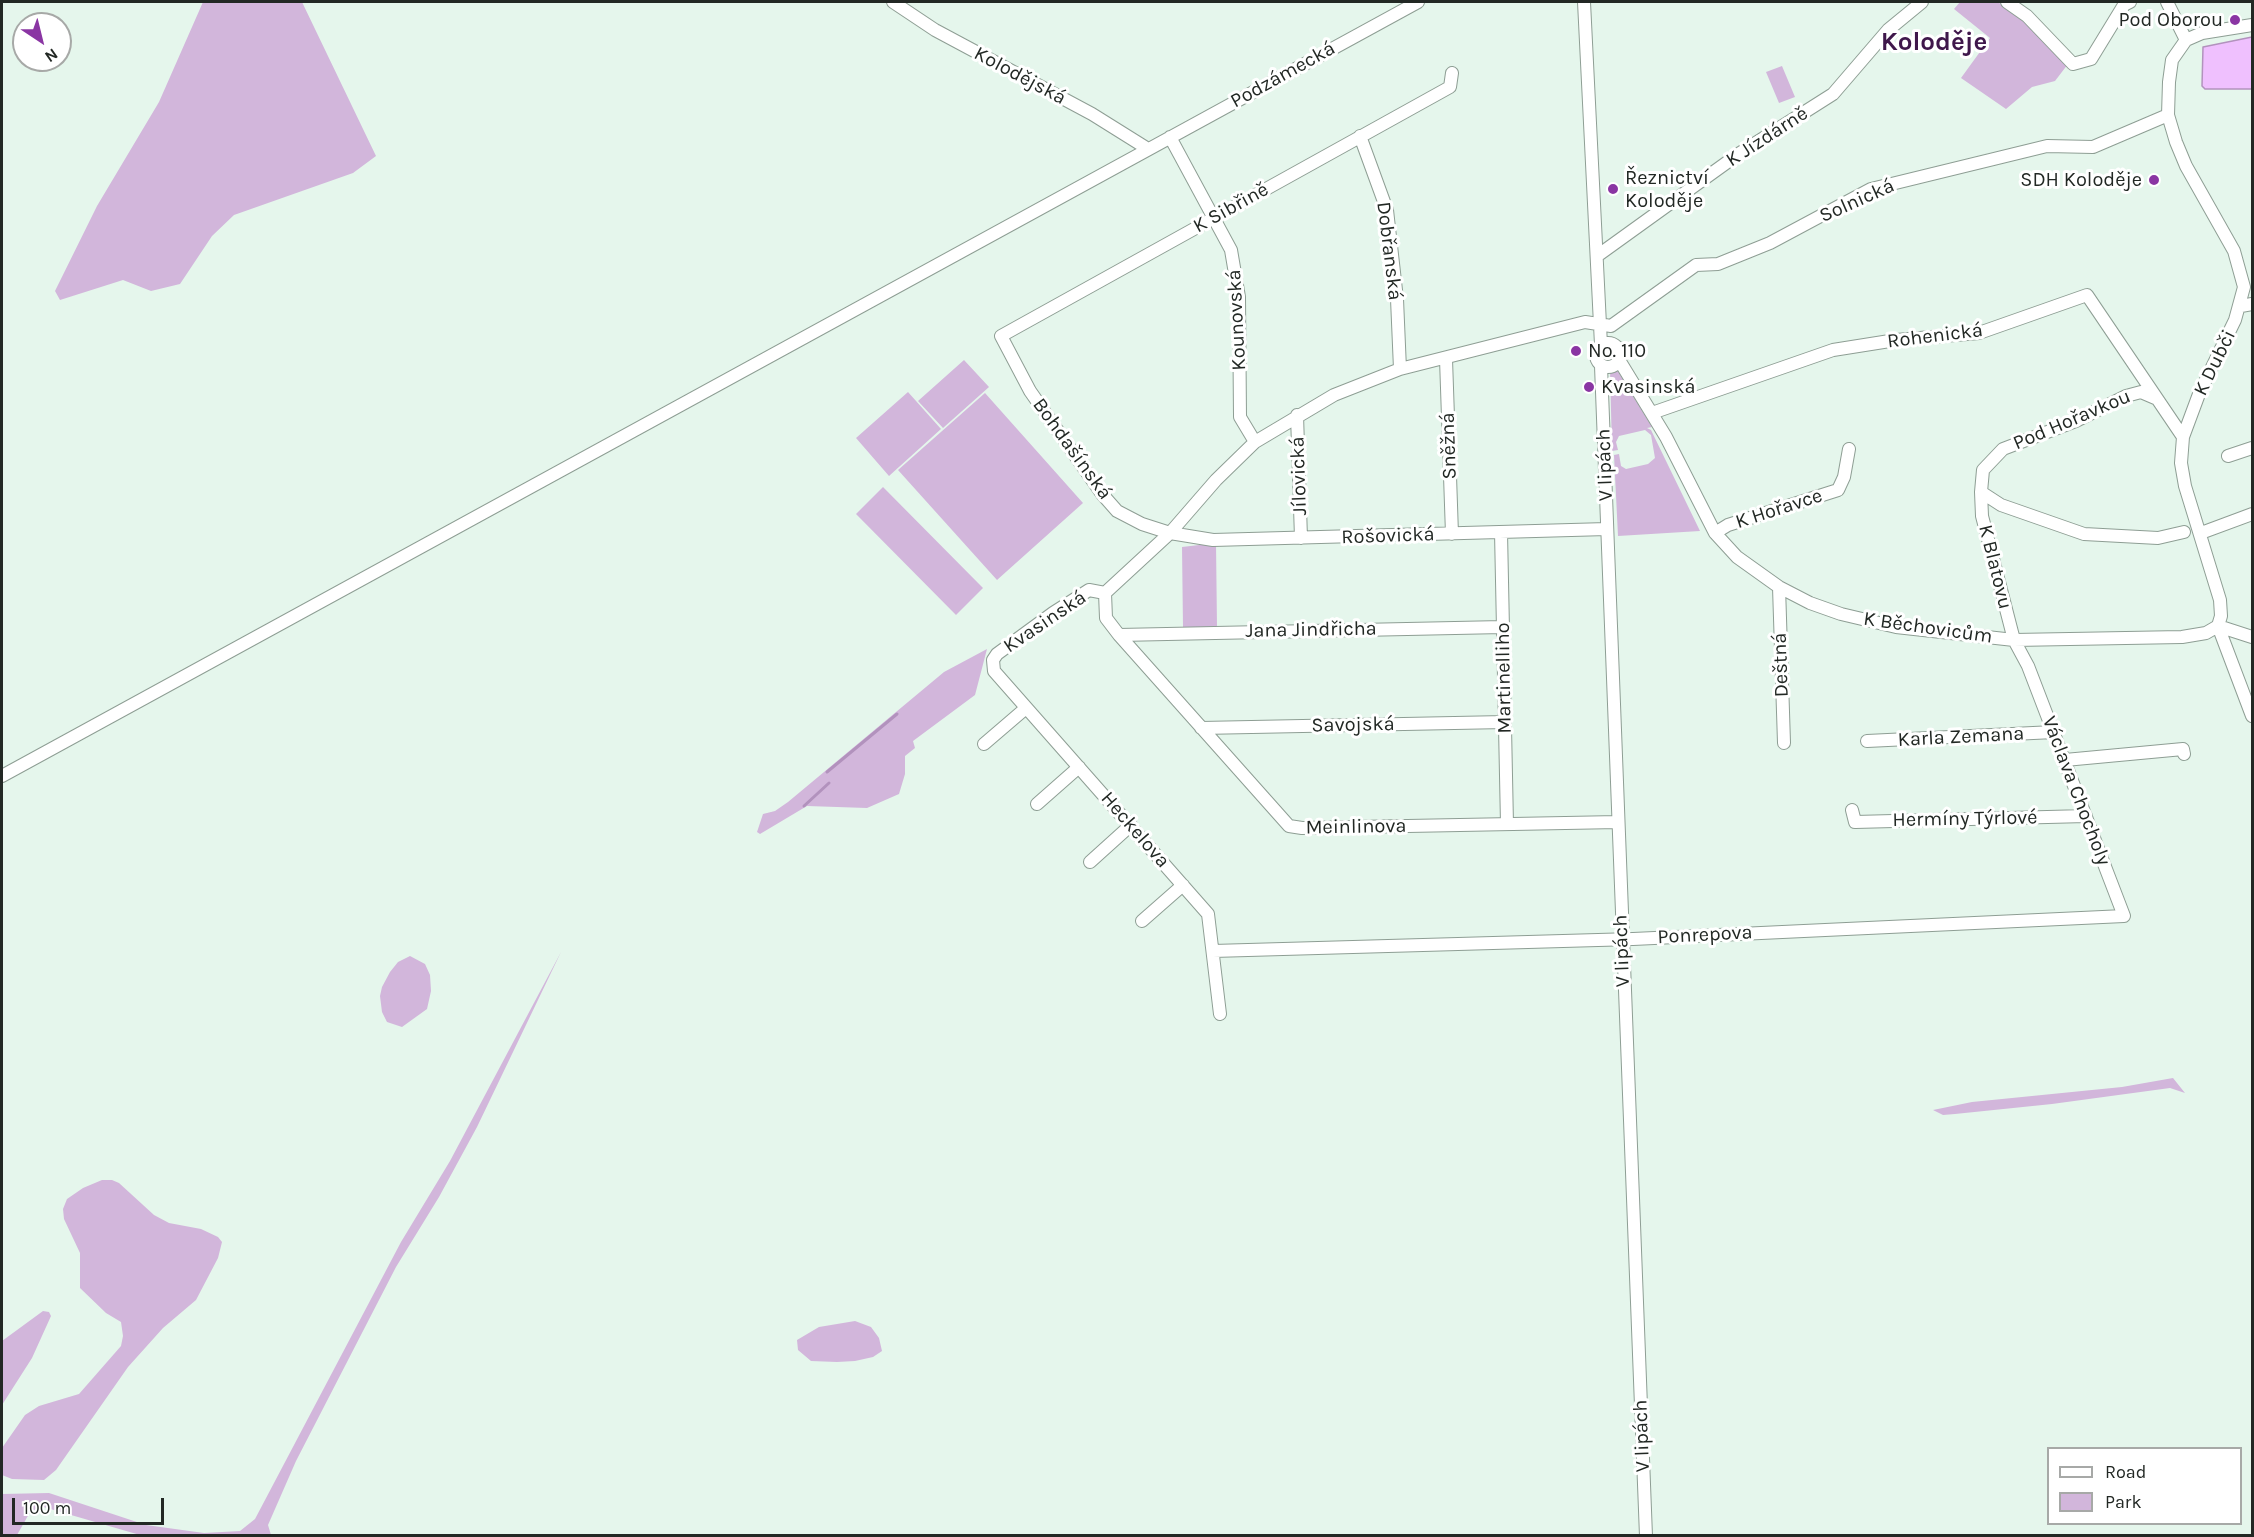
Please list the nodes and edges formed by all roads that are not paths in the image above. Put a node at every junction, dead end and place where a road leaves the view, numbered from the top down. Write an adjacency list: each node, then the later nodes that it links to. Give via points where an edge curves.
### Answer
1 (892, 2): 15 (street, Kolodějská)
2 (1418, 2): 14 (street, Podzámecká)
3 (1584, 2): 17 (street)
4 (1922, 2): 17 (street, K Jízdárně, via 1888,30 1833,94 1740,153)
5 (2007, 2): 6 (street, via 2027,16 2073,64 2091,59 2124,5)
6 (2130, 2)
7 (2154, 2): 8 (street)
8 (2168, 3): 10 (street)
9 (2253, 24): 10 (street, via 2202,33)
10 (2186, 40): 12 (street, K Dubči, via 2171,63)
11 (1452, 73): 13 (street, K Sibřině, via 1450,87)
12 (2169, 116): 18 (street, K Dubči, via 2186,166 2234,251); 19 (street, Solnická, via 2093,147 2047,146 1871,189 1770,243 1718,264 1696,265 1611,326)
13 (1360, 136): 16 (street, K Sibřině); 25 (street, Dobřanská, via 1379,182 1389,222)
14 (1170, 137): 15 (street, Podzámecká); 16 (street, Kounovská)
15 (1148, 149): 64 (street, Podzámecká)
16 (1215, 217): 20 (street, K Sibřině); 30 (street, Kounovská, via 1236,268 1240,417)
17 (1597, 256): 19 (street)
18 (2247, 305): 29 (street, K Dubči, via 2199,394)
19 (1600, 327): 21 (street); 22 (street, Kvasinská, via 1585,322)
20 (1001, 336): 39 (street, Bohdašínská, via 1029,391 1102,494 1117,511)
21 (1605, 344): 23 (street, via 1618,349); 24 (street, via 1595,357)
22 (1446, 359): 25 (street, Kvasinská); 42 (street, Sněžná)
23 (1619, 360): 24 (street, via 1611,367); 27 (street, K Běchovicům)
24 (1601, 366): 36 (street, V lipách)
25 (1400, 369): 28 (street, Kvasinská, via 1334,395)
26 (2155, 398): 27 (street, Rohenická, via 2087,295 1979,333 1833,350); 29 (street, Rohenická); 34 (street, Pod Hořavkou, via 2141,392 2126,396 2076,421 2003,449 1983,470)
27 (1652, 413): 40 (street, K Běchovicům)
28 (1297, 415): 30 (street, Kvasinská); 43 (street, Jílovická)
29 (2183, 437): 41 (street, K Dubči, via 2181,463 2185,486)
30 (1256, 442): 39 (street, Kvasinská)
31 (2253, 448): 33 (street)
32 (1849, 449): 40 (street, K Hořavce, via 1838,490 1728,525)
33 (2228, 456)
34 (1981, 492): 38 (street, via 2001,505 2084,534 2158,538); 50 (street, K Blatovu, via 1982,516)
35 (2253, 514): 41 (street)
36 (1607, 529): 37 (street, Rošovická); 68 (street, V lipách)
37 (1501, 532): 42 (street, Rošovická); 47 (street, Martinelliho)
38 (2184, 532)
39 (1170, 533): 43 (street, Rošovická, via 1207,540); 45 (street, Kvasinská)
40 (1715, 533): 44 (street, K Běchovicům, via 1737,557)
41 (2201, 533): 46 (street, K Dubči, via 2220,600)
42 (1452, 534): 43 (street, Rošovická)
43 (1301, 538)
44 (1779, 587): 50 (street, K Běchovicům, via 1841,614 1896,627); 59 (street, Deštná)
45 (1105, 593): 48 (street, Meinlinova, via 1106,618); 52 (street, Kvasinská, via 1089,590 1045,619 997,654)
46 (2218, 626): 49 (street); 50 (street, K Běchovicům, via 2206,633 2182,637); 54 (street)
47 (1503, 627): 48 (street, Jana Jindřicha); 55 (street, Martinelliho)
48 (1119, 635): 56 (street, Meinlinova)
49 (2253, 637)
50 (2014, 640): 51 (street, K Blatovu)
51 (2028, 666): 57 (street, Václava Chocholy)
52 (994, 671): 53 (street, Heckelova)
53 (1026, 708): 60 (street); 63 (street, Heckelova)
54 (2253, 716)
55 (1505, 722): 56 (street, Savojská); 69 (street, Martinelliho)
56 (1202, 728): 69 (street, Meinlinova, via 1283,821 1294,828)
57 (2054, 732): 58 (street, Karla Zemana); 62 (street, Václava Chocholy)
58 (1867, 741)
59 (1784, 743)
60 (984, 744)
61 (2184, 754): 62 (street, via 2184,749)
62 (2065, 760): 67 (street, Václava Chocholy)
63 (1079, 767): 65 (street); 70 (street, Heckelova)
64 (2, 776)
65 (1037, 804)
66 (1852, 810): 67 (street, Hermíny Týrlové, via 1855,822)
67 (2086, 816): 73 (street, Václava Chocholy)
68 (1618, 822): 69 (street, Meinlinova); 75 (street, V lipách)
69 (1507, 824)
70 (1131, 825): 71 (street); 72 (street, Heckelova)
71 (1090, 862)
72 (1183, 885): 74 (street); 76 (street, Heckelova, via 1208,914)
73 (2124, 916): 75 (street, Ponrepova)
74 (1142, 921)
75 (1621, 939): 76 (street, Ponrepova); 78 (street, V lipách)
76 (1213, 951): 77 (street, Heckelova)
77 (1220, 1014)
78 (1646, 1536)

